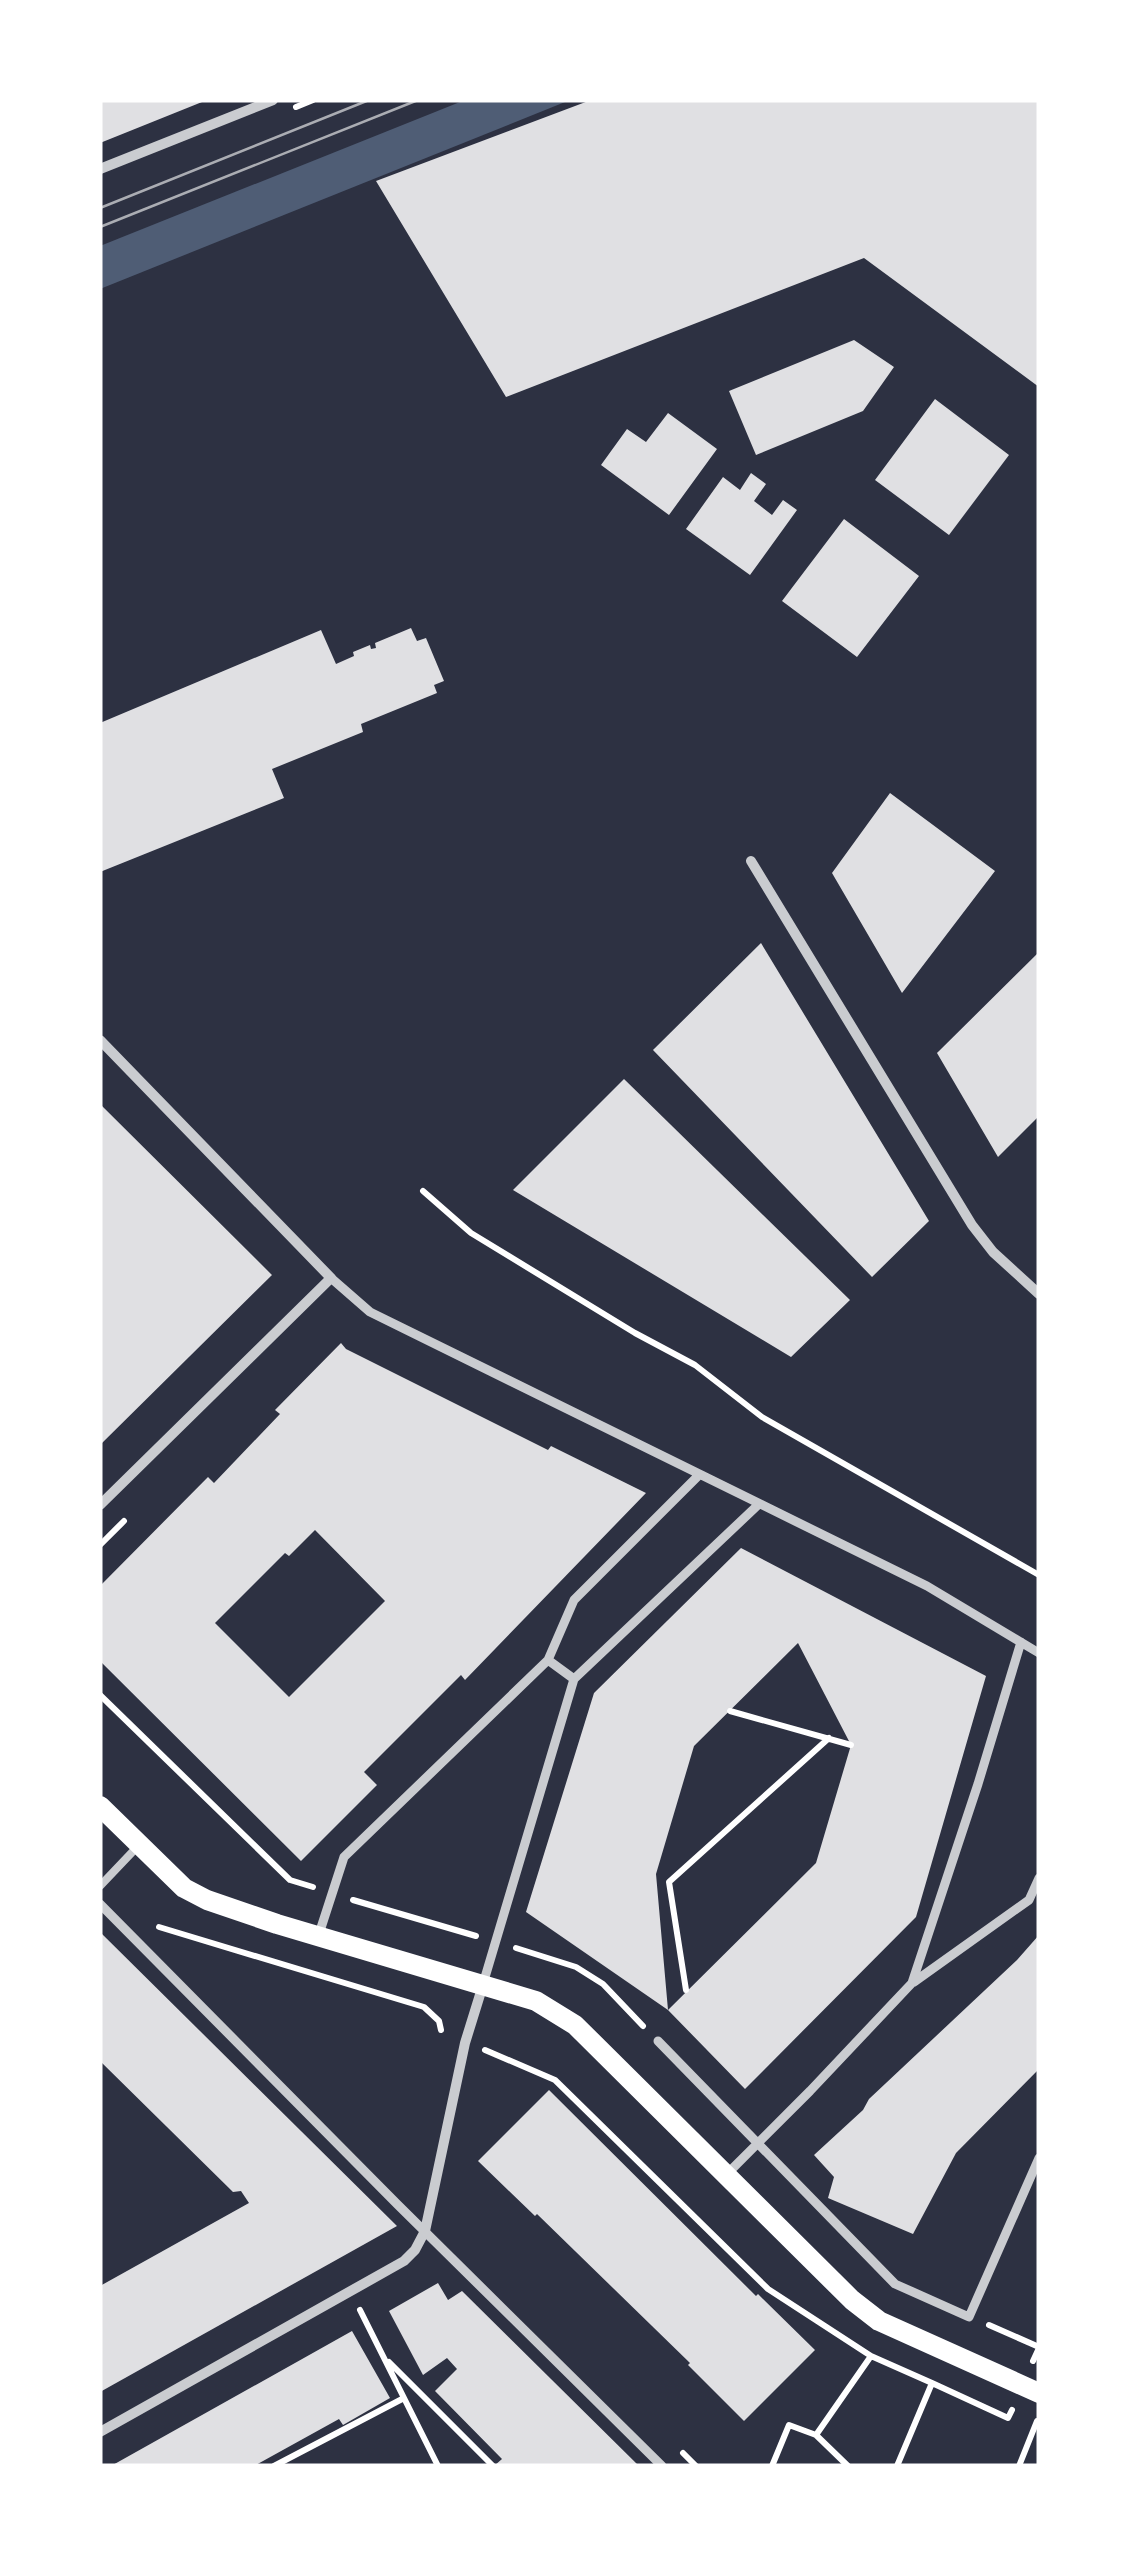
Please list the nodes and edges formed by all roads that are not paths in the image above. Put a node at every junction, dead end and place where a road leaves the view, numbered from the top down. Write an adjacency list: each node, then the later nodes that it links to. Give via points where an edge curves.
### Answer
1 (273, 100): 2 (street)
2 (100, 169)
3 (751, 861): 6 (street, via 972,1225)
4 (100, 1040): 5 (street)
5 (331, 1278): 7 (street, via 370,1312); 9 (street)
6 (1039, 1294)
7 (700, 1475): 8 (street); 12 (street, via 574,1600)
8 (759, 1504): 10 (street, via 927,1586); 13 (street)
9 (100, 1505)
10 (1021, 1642): 11 (street); 20 (street)
11 (1039, 1653)
12 (548, 1660): 13 (street); 19 (street, via 344,1857)
13 (574, 1679): 21 (street)
14 (100, 1806): 15 (main road)
15 (139, 1845): 17 (lane); 19 (main road, via 184,1888 207,1900)
16 (1039, 1878): 20 (street, via 1029,1900)
17 (100, 1886)
18 (100, 1904): 26 (street)
19 (318, 1936): 21 (main road)
20 (912, 1983): 23 (street)
21 (483, 1985): 25 (main road, via 536,2000 575,2025); 26 (street)
22 (658, 2040): 23 (street)
23 (758, 2143): 24 (street, via 896,2284 969,2317); 25 (street)
24 (1039, 2158)
25 (727, 2174): 27 (main road, via 879,2321)
26 (425, 2231): 28 (street, via 404,2261); 29 (street)
27 (1030, 2389)
28 (100, 2432)
29 (662, 2466)

